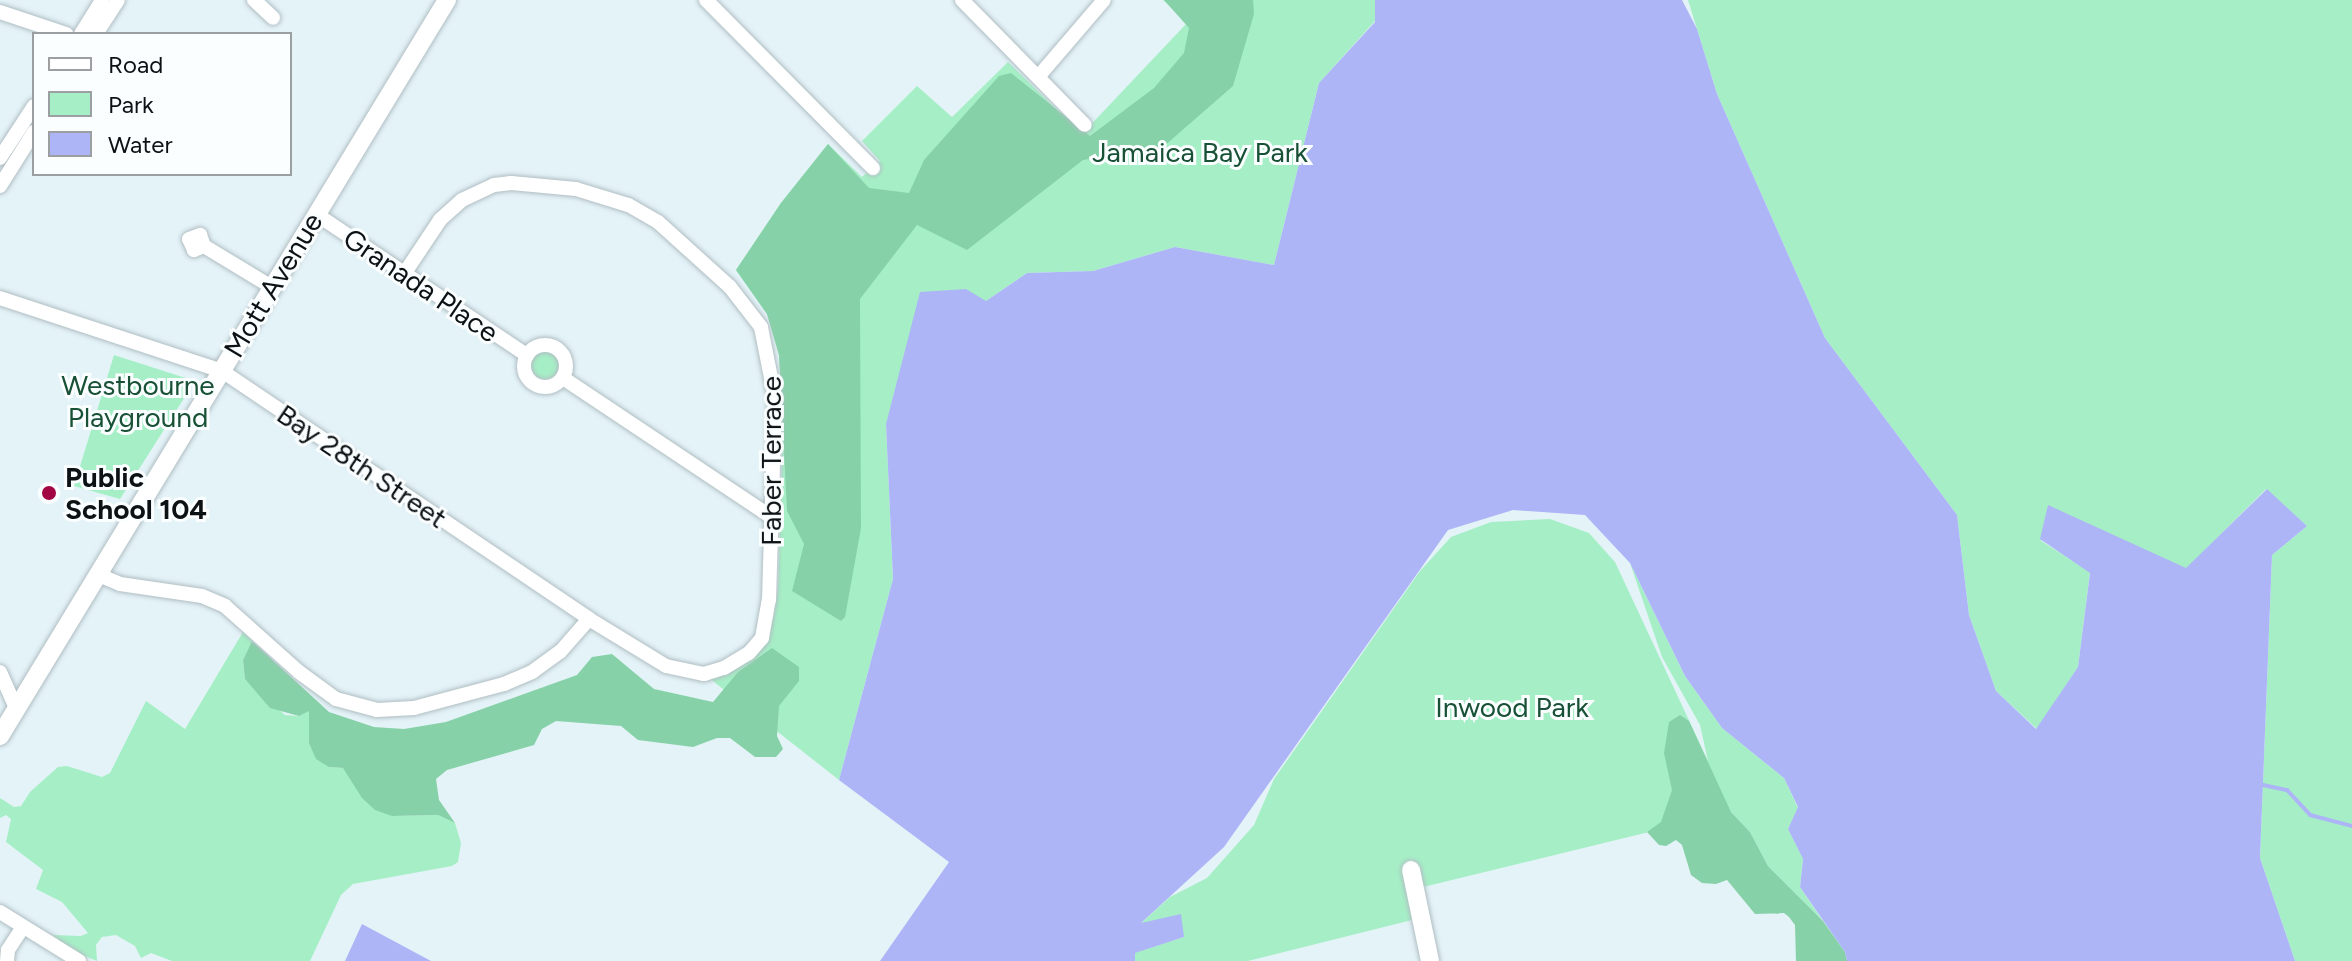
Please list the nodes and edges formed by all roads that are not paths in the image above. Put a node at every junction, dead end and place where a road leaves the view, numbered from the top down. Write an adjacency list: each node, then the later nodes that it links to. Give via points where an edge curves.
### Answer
1 (102, 0): 11 (street)
2 (118, 0): 12 (street)
3 (254, 0): 9 (street)
4 (447, 0): 20 (street, Mott Avenue)
5 (706, 0): 18 (street)
6 (962, 0): 13 (street)
7 (1104, 0): 13 (street)
8 (0, 12): 10 (street)
9 (273, 18)
10 (60, 32)
11 (82, 32)
12 (97, 32)
13 (1038, 77): 15 (street)
14 (32, 109): 17 (street)
15 (1085, 125)
16 (32, 135): 19 (street)
17 (0, 158)
18 (873, 168)
19 (0, 186)
20 (316, 214): 22 (street, Granada Place); 23 (street, Mott Avenue)
21 (204, 246): 23 (street)
22 (404, 274): 25 (street, Granada Place); 28 (street, Faber Terrace, via 450,210 494,185 576,189 651,217 730,287 761,327 775,398)
23 (273, 288): 26 (street, Mott Avenue)
24 (0, 298): 26 (street, Bay 28th Street)
25 (527, 355): 27 (street, Granada Place, via 524,369 537,386 551,387); 27 (street, Granada Place, via 537,346 557,348 566,358)
26 (222, 371): 29 (street, Mott Avenue); 30 (street, Bay 28th Street)
27 (563, 378): 28 (street)
28 (773, 518): 32 (street, Faber Terrace, via 769,609 762,638 742,658)
29 (99, 575): 30 (street, via 120,584 202,596 225,606 336,699 377,710 448,701 518,678 560,652); 33 (street, Mott Avenue)
30 (589, 619): 32 (street, Bay 28th Street, via 666,666)
31 (0, 672): 33 (street)
32 (704, 674)
33 (16, 708): 34 (street, Mott Avenue)
34 (0, 736)
35 (1411, 870): 40 (street)
36 (0, 912): 37 (street)
37 (23, 927): 38 (street); 39 (street)
38 (7, 961)
39 (79, 961)
40 (1430, 961)

